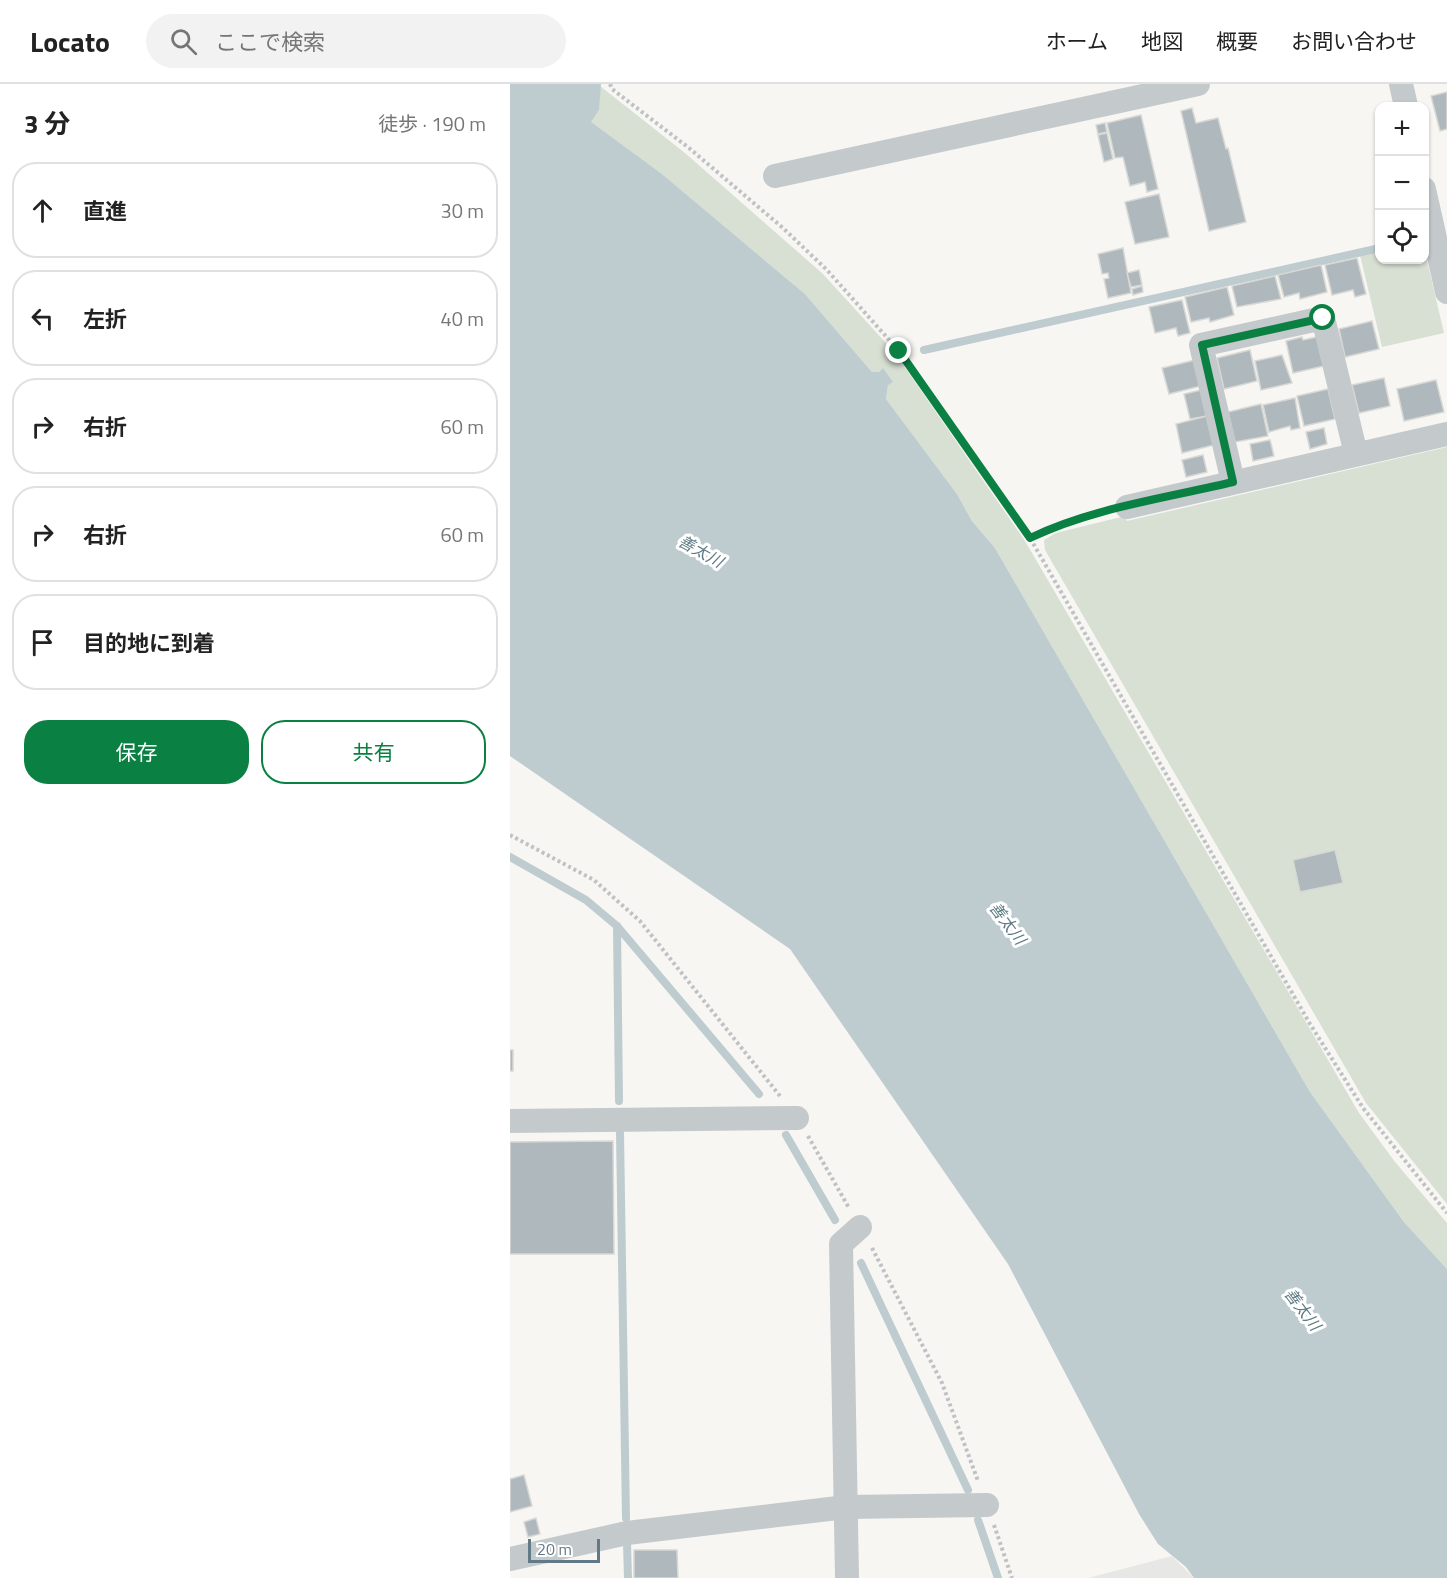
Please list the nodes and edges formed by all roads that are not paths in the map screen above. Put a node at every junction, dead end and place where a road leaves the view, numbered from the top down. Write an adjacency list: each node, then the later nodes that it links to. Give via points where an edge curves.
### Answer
1 (1198, 84): 4 (street)
2 (1401, 84): 3 (street)
3 (1405, 102)
4 (775, 176)
5 (1429, 208): 6 (street)
6 (1447, 292)
7 (1447, 434): 8 (street)
8 (1356, 454): 9 (street); 9 (street, via 1323,318 1202,345)
9 (1233, 482): 10 (street)
10 (1127, 507)
11 (797, 1118): 12 (street)
12 (510, 1121)
13 (860, 1227): 15 (street, via 841,1244)
14 (987, 1505): 15 (street)
15 (846, 1507): 16 (street, via 627,1533); 17 (street)
16 (510, 1559)
17 (848, 1578)

